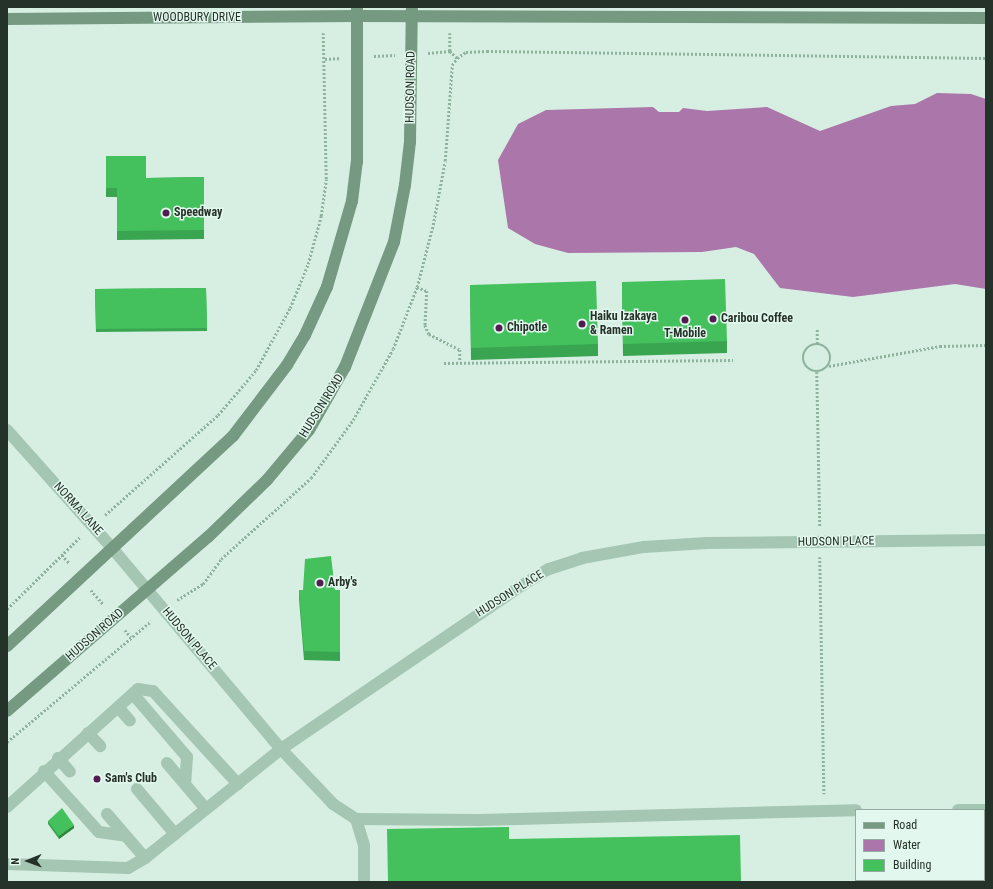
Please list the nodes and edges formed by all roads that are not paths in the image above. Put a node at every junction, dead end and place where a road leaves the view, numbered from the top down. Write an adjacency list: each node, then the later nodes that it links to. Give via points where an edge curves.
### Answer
1 (357, 12): 2 (street, WOODBURY DRIVE); 4 (street, WOODBURY DRIVE); 7 (street, via 357,162 352,201 328,287 287,365 233,436)
2 (412, 12): 3 (street, WOODBURY DRIVE); 8 (street, HUDSON ROAD, via 410,142 394,242 345,367 309,430 267,480)
3 (986, 18)
4 (7, 19)
5 (7, 430): 7 (street, NORMA LANE)
6 (986, 540): 16 (street, HUDSON PLACE, via 644,547 582,558 549,569)
7 (113, 549): 8 (street, NORMA LANE); 9 (street)
8 (147, 589): 12 (street, HUDSON ROAD); 16 (street, HUDSON PLACE)
9 (7, 646)
10 (133, 694): 11 (street); 21 (street, via 187,757); 22 (street, via 138,689 154,691)
11 (118, 708): 13 (street); 14 (street)
12 (7, 711)
13 (130, 721)
14 (88, 733): 15 (street); 17 (street)
15 (100, 746)
16 (280, 749): 22 (street); 28 (street, via 333,804)
17 (58, 758): 19 (street); 20 (street)
18 (167, 763): 21 (street)
19 (44, 771): 24 (street); 30 (street, via 99,832)
20 (70, 772)
21 (185, 783): 25 (street)
22 (238, 784): 25 (street)
23 (137, 788): 29 (street)
24 (7, 807)
25 (206, 809): 29 (street)
26 (855, 810): 28 (street, via 480,820)
27 (107, 814): 30 (street)
28 (356, 819): 33 (street, via 364,846)
29 (176, 834): 31 (street)
30 (126, 836): 31 (street)
31 (145, 858): 32 (street, via 128,868 115,870)
32 (7, 864)
33 (364, 882)

